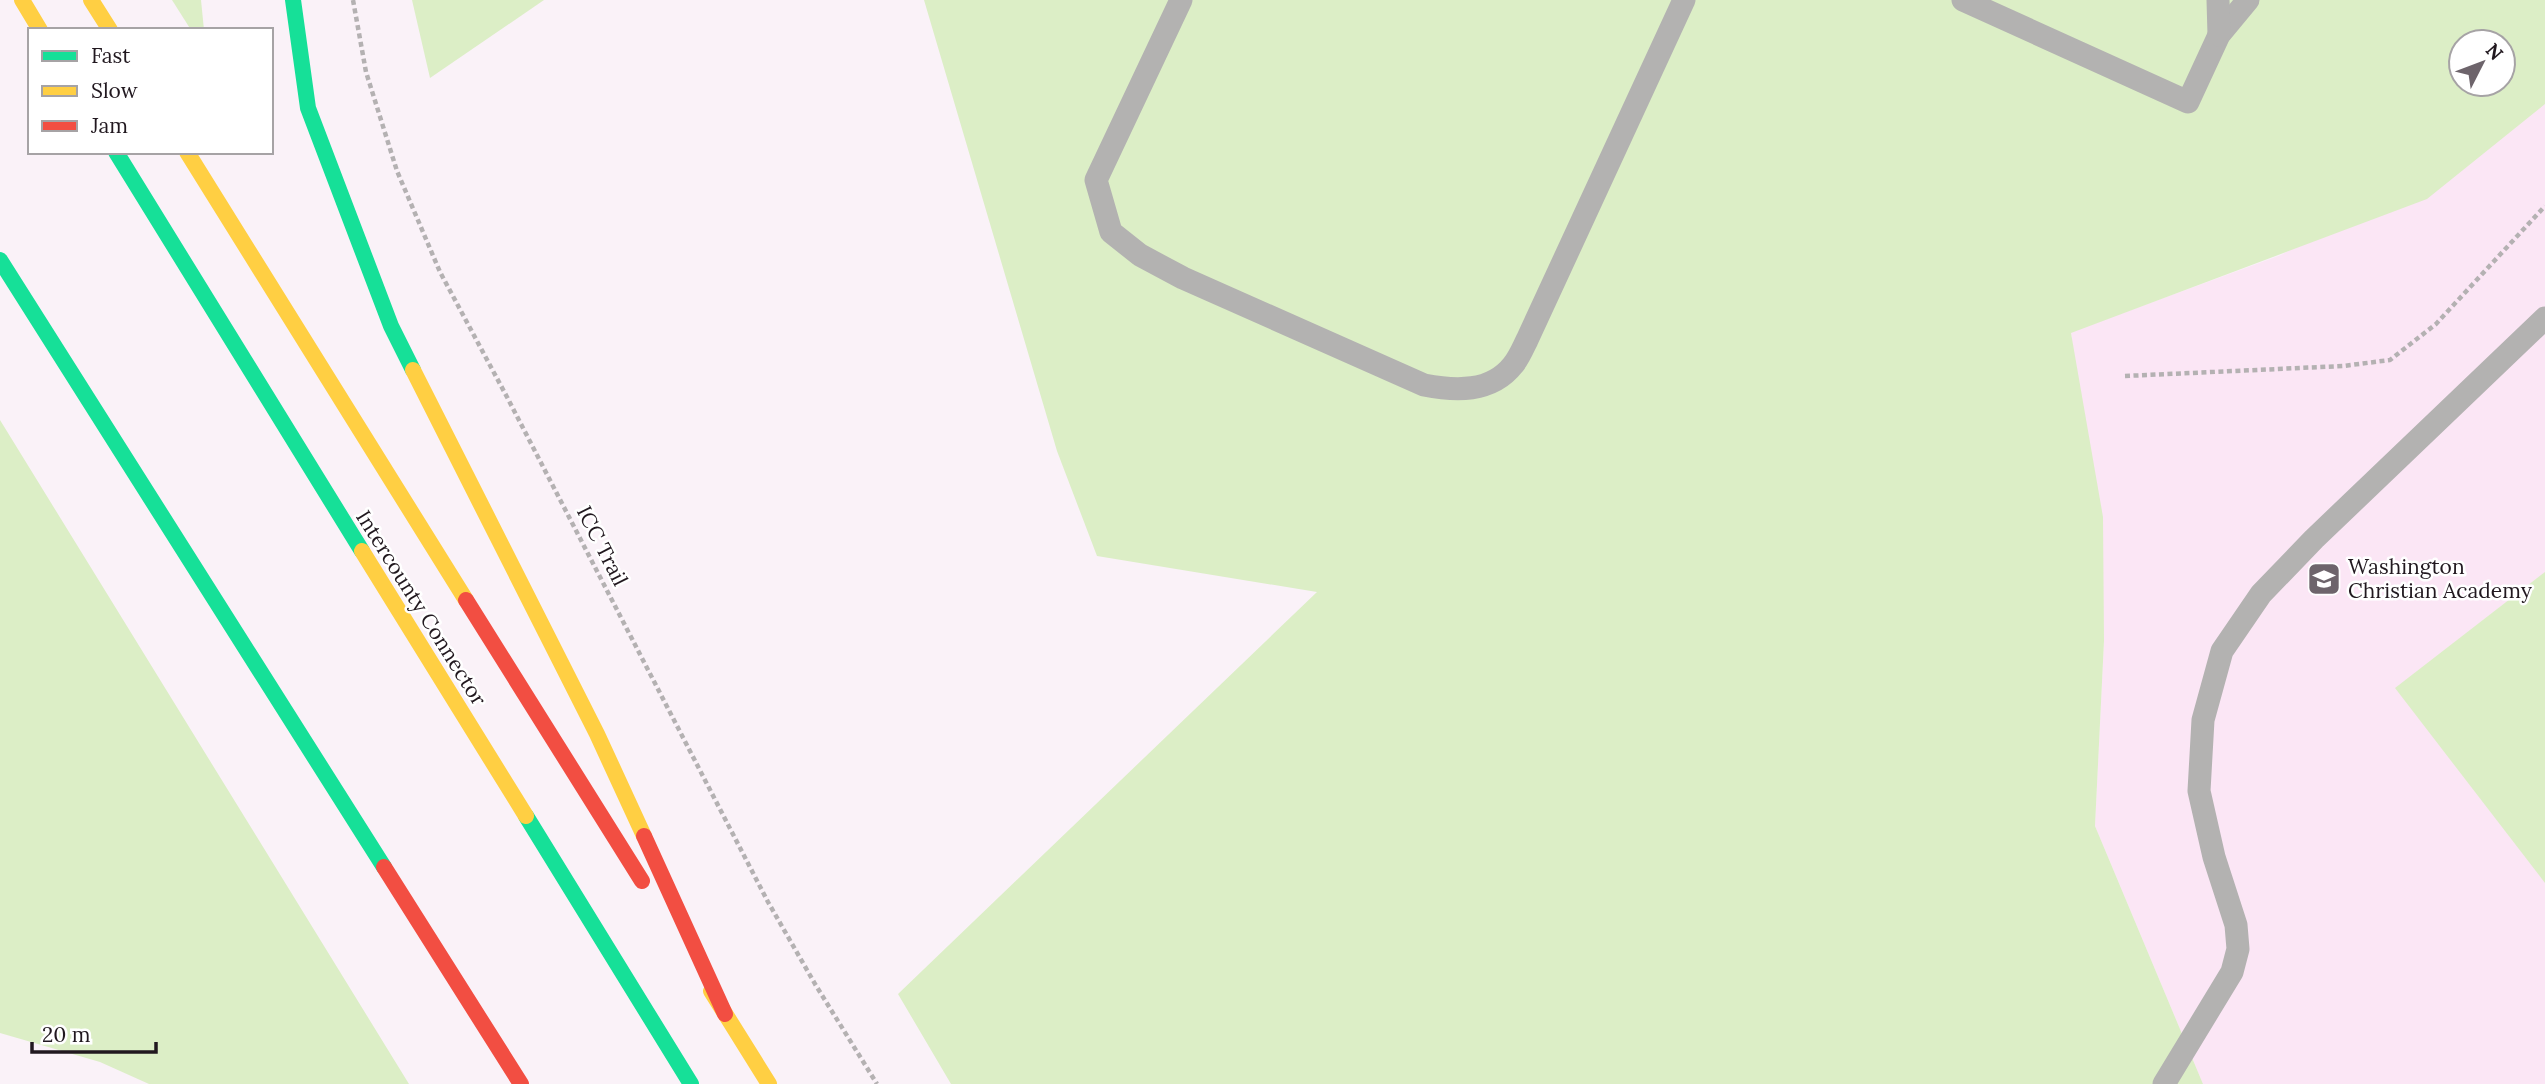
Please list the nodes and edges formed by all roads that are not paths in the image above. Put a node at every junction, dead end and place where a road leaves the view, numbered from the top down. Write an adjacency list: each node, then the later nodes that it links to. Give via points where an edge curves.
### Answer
1 (22, 0): 9 (highway)
2 (91, 0): 10 (highway)
3 (293, 0): 16 (highway, via 308,108 391,326 597,734)
4 (1181, 0): 5 (lane, via 1096,180 1111,232 1140,255 1183,278 1424,385 1450,390 1476,388 1513,366)
5 (1684, 0)
6 (1963, 0): 11 (lane, via 2188,102)
7 (2218, 0): 11 (lane)
8 (2248, 0): 11 (lane)
9 (39, 28)
10 (109, 28)
11 (2219, 36)
12 (117, 154): 18 (highway, Intercounty Connector)
13 (188, 154): 16 (highway)
14 (0, 260): 17 (highway)
15 (2545, 318): 20 (lane, via 2314,539 2261,594 2222,651 2203,720 2199,791 2236,925 2238,948 2232,972)
16 (725, 1014): 19 (highway)
17 (521, 1084)
18 (691, 1084)
19 (769, 1084)
20 (2164, 1084)

